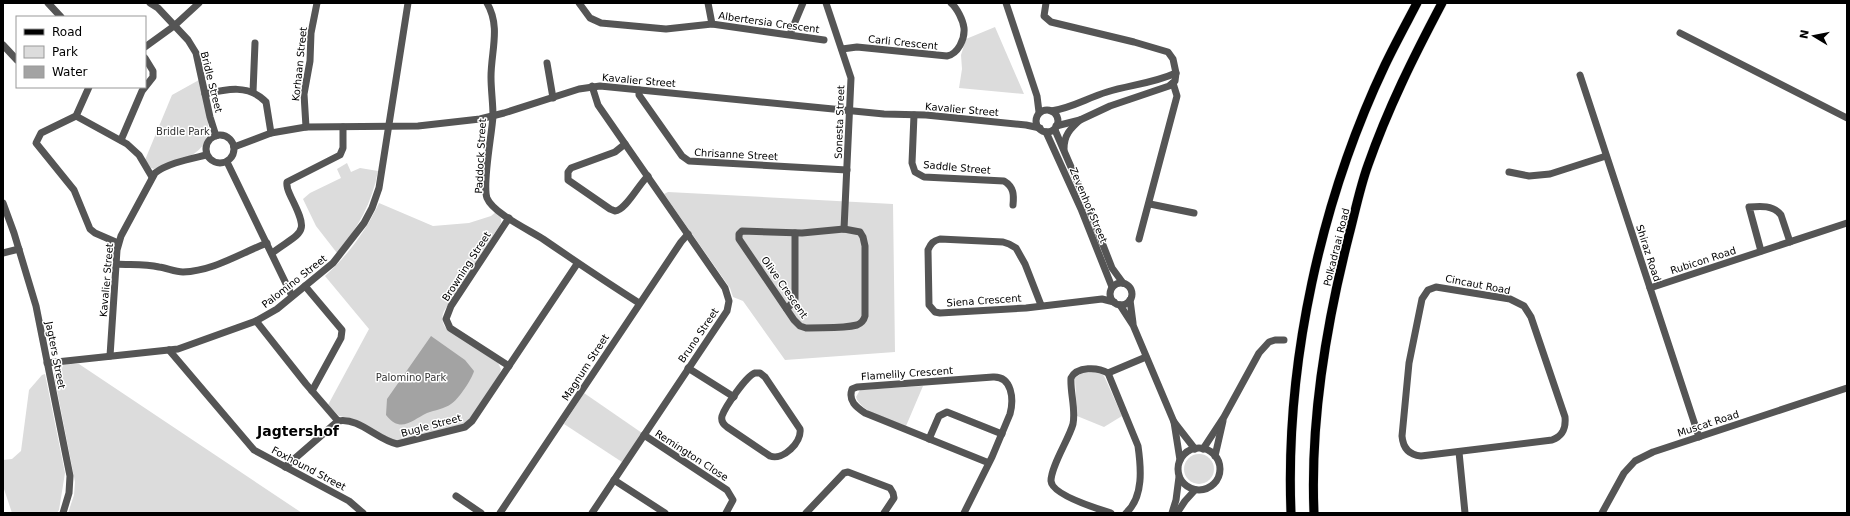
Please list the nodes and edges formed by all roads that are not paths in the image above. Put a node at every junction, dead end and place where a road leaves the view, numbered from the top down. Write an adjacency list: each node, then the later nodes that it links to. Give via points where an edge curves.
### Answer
1 (48, 3): 16 (street)
2 (150, 3): 18 (street, Bridle Street)
3 (199, 3): 18 (street)
4 (317, 3): 51 (street, Korhaan Street, via 304,94)
5 (408, 3): 50 (street, Palomino Street)
6 (486, 3): 45 (street, Paddock Street, via 495,28 491,77)
7 (579, 3): 17 (street, Albertersia Crescent, via 590,18 601,22 666,29)
8 (708, 3): 17 (street, Albertersia Crescent)
9 (803, 3): 20 (street)
10 (826, 3): 25 (street, Sonesta Street)
11 (951, 3): 25 (street, Carli Crescent, via 964,30 953,55)
12 (1006, 3): 39 (street)
13 (1046, 3): 29 (street, via 1044,16 1051,22 1168,52 1173,59)
14 (1417, 3): 143 (main road, Polkadraai Road, via 1385,65 1357,133 1342,174 1316,267 1297,369 1290,456)
15 (1442, 3): 144 (main road, Polkadraai Road, via 1395,96 1367,167 1340,269 1327,340 1315,432)
16 (60, 16)
17 (712, 24): 20 (street, Albertersia Crescent)
18 (174, 26): 24 (street); 38 (street, Bridle Street, via 188,40 196,53)
19 (1680, 33): 47 (street)
20 (790, 34): 21 (street, Albertersia Crescent)
21 (824, 40)
22 (255, 43): 37 (street)
23 (3, 45): 26 (street)
24 (146, 46)
25 (842, 48): 42 (street, Sonesta Street, via 851,78)
26 (16, 59)
27 (146, 60): 33 (street, via 153,71 153,77)
28 (547, 63): 40 (street)
29 (1176, 73): 31 (street); 41 (street, via 1149,83 1106,92 1068,108)
30 (1580, 76): 62 (street, Shiraz Road)
31 (1173, 83): 48 (street); 69 (street, via 1177,96)
32 (592, 86): 36 (street, Kavalier Street); 40 (street, Kavalier Street); 58 (street, Bruno Street, via 598,105)
33 (146, 87)
34 (89, 88): 44 (street)
35 (145, 88): 57 (street)
36 (639, 90): 42 (street, Kavalier Street); 64 (street, Chrisanne Street, via 639,95 682,156 689,161)
37 (253, 92): 38 (street, via 232,88); 55 (street, via 266,102)
38 (205, 94): 56 (street, Bridle Street)
39 (1037, 96): 41 (street); 46 (street, Zevenhof Street)
40 (553, 98): 45 (street, Kavalier Street)
41 (1050, 110): 46 (street); 53 (street, Zevenhof Street, via 1056,117)
42 (850, 111): 43 (street, Kavalier Street); 64 (street, Sonesta Street)
43 (914, 114): 49 (street, Kavalier Street); 70 (street, Saddle Street, via 912,163 915,172 924,177 1004,182 1010,185 1013,191)
44 (76, 116): 57 (street); 79 (street, via 38,136 36,143 74,190 90,229 95,234)
45 (493, 116): 50 (street, Kavalier Street, via 418,126); 72 (street, Paddock Street, via 486,194 491,204)
46 (1038, 116): 49 (street); 54 (street, Zevenhof Street)
47 (1847, 118)
48 (1080, 120): 53 (street); 60 (street, via 1065,137)
49 (1026, 125): 54 (street, Kavalier Street)
50 (389, 126): 52 (street, Kavalier Street); 88 (street, Palomino Street, via 381,178 372,208 347,248)
51 (306, 127): 52 (street, Kavalier Street); 55 (street, Kavalier Street)
52 (343, 127): 84 (street, via 343,148 340,155 288,182 287,188 301,217 302,226 299,232)
53 (1056, 128): 54 (street); 60 (street, Zevenhof Street)
54 (1043, 130): 90 (street, Zevenhof Street, via 1081,209)
55 (271, 133): 59 (street, Kavalier Street)
56 (216, 136): 59 (street, via 227,137); 61 (street, via 210,138 207,143)
57 (121, 140): 67 (street, via 139,155)
58 (625, 144): 66 (street, Bruno Street); 66 (street, via 615,152 571,168 567,175 568,180 615,211 625,207 639,184)
59 (234, 146): 63 (street, via 233,155)
60 (1064, 152): 87 (street, Zevenhof Street, via 1112,268)
61 (206, 155): 63 (street, via 215,163); 67 (street, Kavalier Street, via 159,170)
62 (1606, 156): 65 (street, via 1544,175 1529,176); 89 (street, Shiraz Road)
63 (227, 162): 80 (street)
64 (847, 170): 74 (street, Sonesta Street)
65 (1509, 172)
66 (648, 176): 76 (street, Bruno Street)
67 (152, 177): 79 (street, Kavalier Street)
68 (3, 203): 81 (street, Jagters Street)
69 (1150, 204): 71 (street); 77 (street)
70 (1013, 205)
71 (1194, 213)
72 (509, 218): 86 (street, Paddock Street); 105 (street, Browning Street, via 451,306 446,319 450,328)
73 (1847, 223): 78 (street, Rubicon Road)
74 (844, 229): 75 (street, Olive Crescent); 97 (street, Olive Crescent, via 860,232 863,237 864,321 851,325 806,328 800,326)
75 (795, 233): 97 (street, via 795,299); 97 (street, Olive Crescent, via 742,231 739,234 739,239)
76 (688, 234): 94 (street, Magnum Street); 106 (street, Bruno Street, via 725,288 729,301 726,311)
77 (1139, 239)
78 (1790, 242): 82 (street, Rubicon Road); 82 (street, via 1778,212 1767,207 1749,207)
79 (118, 243): 85 (street, Kavalier Street)
80 (267, 243): 84 (street); 85 (street, via 242,252 217,266 187,271)
81 (19, 249): 83 (street); 104 (street, Jagters Street, via 36,306)
82 (1761, 251): 89 (street, Rubicon Road)
83 (3, 253)
84 (272, 253): 91 (street)
85 (116, 264): 102 (street, Kavalier Street)
86 (577, 264): 94 (street, Paddock Street); 105 (street, Bugle Street)
87 (1123, 283): 90 (street); 93 (street, Zevenhof Street, via 1132,290)
88 (306, 286): 91 (street, Palomino Street); 109 (street, via 342,330 341,338)
89 (1650, 288): 116 (street, Shiraz Road)
90 (1111, 290): 92 (street); 95 (street, Zevenhof Street)
91 (292, 296): 98 (street, Palomino Street, via 277,309)
92 (1102, 299): 95 (street, Siena Crescent); 96 (street, Siena Crescent)
93 (1130, 300): 95 (street); 99 (street, Zevenhof Street)
94 (639, 303): 132 (street, Magnum Street)
95 (1117, 303): 99 (street, Zevenhof Street)
96 (1041, 305): 96 (street, Siena Crescent, via 940,314 935,312 929,305 930,244 940,239 1009,244 1020,254)
97 (787, 309)
98 (256, 321): 101 (street, Palomino Street, via 190,345); 109 (street)
99 (1133, 325): 103 (street, Zevenhof Street)
100 (1284, 340): 111 (street, via 1269,342 1259,353)
101 (168, 350): 102 (street, Palomino Street); 124 (street, Foxhound Street, via 250,446)
102 (110, 356): 104 (street, Palomino Street)
103 (1146, 357): 107 (street); 113 (street, Zevenhof Street)
104 (47, 363): 129 (street, Jagters Street, via 70,476 69,493)
105 (509, 366): 112 (street, Bugle Street, via 472,421 460,429 397,444 350,421)
106 (688, 368): 110 (street); 115 (street, Bruno Street)
107 (1108, 374): 139 (street, via 1093,369 1077,372 1072,376 1073,424 1051,480 1053,487 1061,494); 140 (street, via 1138,446 1140,458 1138,492)
108 (1847, 388): 116 (street, Muscat Road)
109 (312, 391): 112 (street)
110 (734, 397): 110 (street, via 723,415 723,423 770,456 782,456 799,438 799,426 763,375 750,375)
111 (1224, 417): 119 (street); 121 (street)
112 (338, 421): 124 (street)
113 (1174, 422): 118 (street, Zevenhof Street); 122 (street, Zevenhof Street)
114 (1002, 434): 117 (street, via 944,412 939,416); 117 (street, Flamelily Crescent, via 1010,414 1010,386 1007,381 998,377 857,386 852,389 850,395 857,408); 123 (street, Flamelily Crescent)
115 (644, 435): 126 (street, Bruno Street); 135 (street, Remington Close, via 726,490 733,500)
116 (1699, 436): 146 (street, Muscat Road, via 1635,461 1624,473)
117 (930, 439): 123 (street, Flamelily Crescent)
118 (1195, 448): 119 (street); 122 (street, via 1184,454)
119 (1203, 448): 121 (street)
120 (1459, 452): 120 (street, Cincaut Road, via 1415,455 1403,445 1409,363 1422,299 1428,290 1436,286 1510,299 1524,306 1531,318 1565,417 1563,433 1552,440); 145 (street)
121 (1215, 456): 127 (street, via 1220,467 1218,478 1210,487)
122 (1180, 460): 125 (street, via 1177,470)
123 (989, 463): 138 (street)
124 (285, 467): 130 (street, Foxhound Street, via 349,501)
125 (1179, 478): 127 (street, via 1186,486); 141 (street)
126 (614, 480): 133 (street, Bruno Street); 134 (street)
127 (1195, 490): 142 (street)
128 (456, 496): 131 (street)
129 (62, 513)
130 (363, 513)
131 (481, 513)
132 (500, 513)
133 (592, 513)
134 (665, 513)
135 (726, 513)
136 (806, 513): 137 (street, via 844,473 848,472 890,488 894,498)
137 (884, 513)
138 (964, 513)
139 (1111, 513)
140 (1126, 513)
141 (1172, 513)
142 (1177, 513)
143 (1291, 513)
144 (1315, 513)
145 (1465, 513)
146 (1602, 513)

